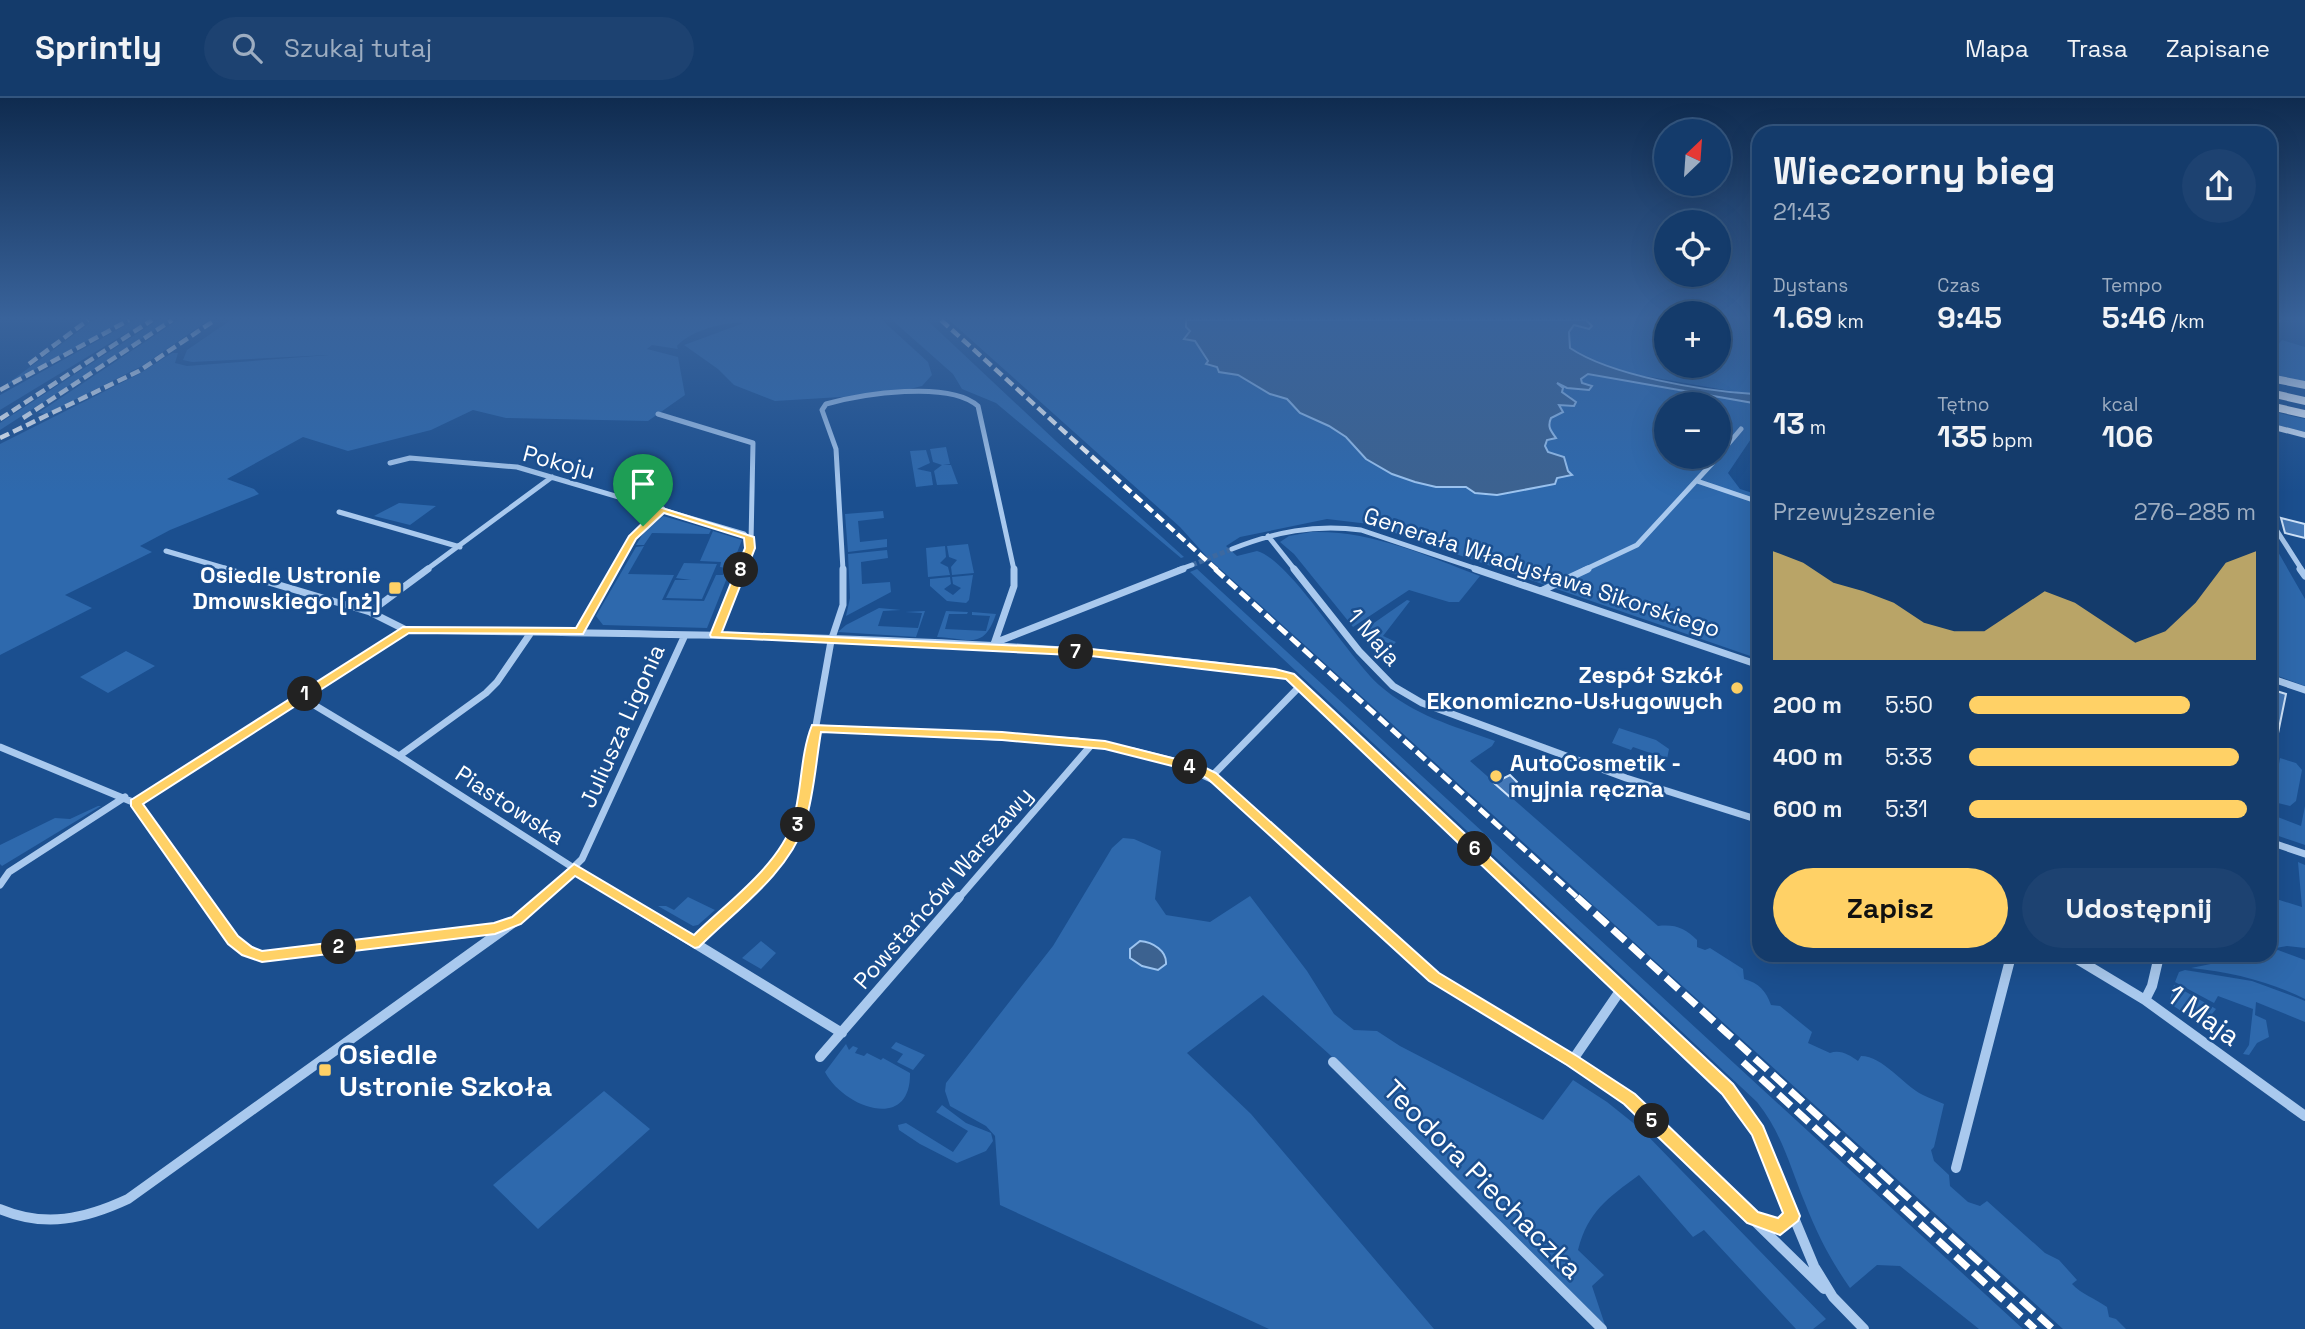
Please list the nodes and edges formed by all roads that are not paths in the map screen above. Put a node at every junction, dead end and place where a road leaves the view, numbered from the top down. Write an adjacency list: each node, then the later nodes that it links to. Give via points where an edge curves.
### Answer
1 (2277, 379): 2 (main road)
2 (2305, 385)
3 (2277, 395): 4 (main road)
4 (2305, 401)
5 (2277, 408): 7 (main road)
6 (658, 414): 21 (street, via 753,443)
7 (2305, 414)
8 (2277, 428): 10 (main road)
9 (1741, 429): 11 (street)
10 (2305, 435)
11 (1731, 441)
12 (390, 463): 14 (street, Pokoju, via 410,458 504,465)
13 (1707, 469): 15 (street)
14 (551, 477): 17 (street, Pokoju); 22 (street)
15 (1697, 481): 16 (street); 27 (street, via 1637,545)
16 (1752, 500)
17 (663, 509): 21 (street, Pokoju, via 744,534); 31 (street, via 632,538)
18 (339, 512): 22 (street)
19 (2277, 531): 26 (street)
20 (1268, 536): 23 (street, Generała Władysława Sikorskiego); 27 (street, Generała Władysława Sikorskiego, via 1296,527 1361,530); 48 (street, 1 Maja, via 1359,651 1403,694 1602,769)
21 (751, 542): 33 (street)
22 (460, 547): 28 (street)
23 (1232, 549)
24 (166, 551): 28 (street)
25 (1192, 565): 35 (street)
26 (2305, 576)
27 (1543, 590): 36 (street, Generała Władysława Sikorskiego)
28 (370, 612): 29 (street)
29 (406, 630): 30 (street); 40 (street)
30 (532, 631): 31 (street); 44 (street, via 486,693)
31 (579, 632): 32 (street)
32 (685, 635): 33 (street); 51 (street, Juliusza Ligonia)
33 (715, 635): 34 (street)
34 (831, 641): 35 (street); 35 (street, via 844,593 835,449 823,407 844,400 947,392 971,400 981,412 1014,561 1014,586); 41 (street)
35 (993, 647): 38 (street, via 1275,672)
36 (1752, 663)
37 (2277, 680): 39 (street)
38 (1301, 685): 45 (street); 58 (street)
39 (2305, 690)
40 (301, 697): 44 (street, Piastowska); 47 (street)
41 (816, 728): 42 (street); 54 (street, via 792,839 776,864)
42 (1093, 743): 45 (street, via 1200,769); 60 (street, Powstańców Warszawy)
43 (0, 747): 46 (street)
44 (399, 756): 51 (street, Piastowska)
45 (1212, 776): 62 (street, via 1434,977)
46 (125, 797): 47 (street); 52 (street, via 9,872)
47 (135, 803): 53 (street, via 233,940 262,956 485,930)
48 (1752, 818)
49 (2277, 844): 50 (street)
50 (2305, 854)
51 (574, 869): 53 (street, Juliusza Ligonia); 54 (street, Piastowska)
52 (0, 885)
53 (517, 920): 66 (street, Juliusza Ligonia, via 128,1199 89,1216 56,1223 31,1221)
54 (695, 943): 60 (street, Piastowska)
55 (2009, 962): 65 (street)
56 (2082, 962): 59 (street, 1 Maja)
57 (2158, 962): 59 (street)
58 (1622, 988): 62 (street); 67 (street, via 1740,1104 1758,1131)
59 (2144, 1000): 64 (street, 1 Maja)
60 (842, 1033): 61 (street, Powstańców Warszawy)
61 (820, 1058)
62 (1572, 1060): 68 (street, via 1630,1099)
63 (1333, 1062): 70 (street, Teodora Piechaczka)
64 (2305, 1116)
65 (1956, 1168)
66 (0, 1209)
67 (1792, 1216): 68 (street, via 1780,1227); 69 (street)
68 (1753, 1218): 69 (street)
69 (1833, 1297): 71 (street)
70 (1602, 1329)
71 (1864, 1329)

